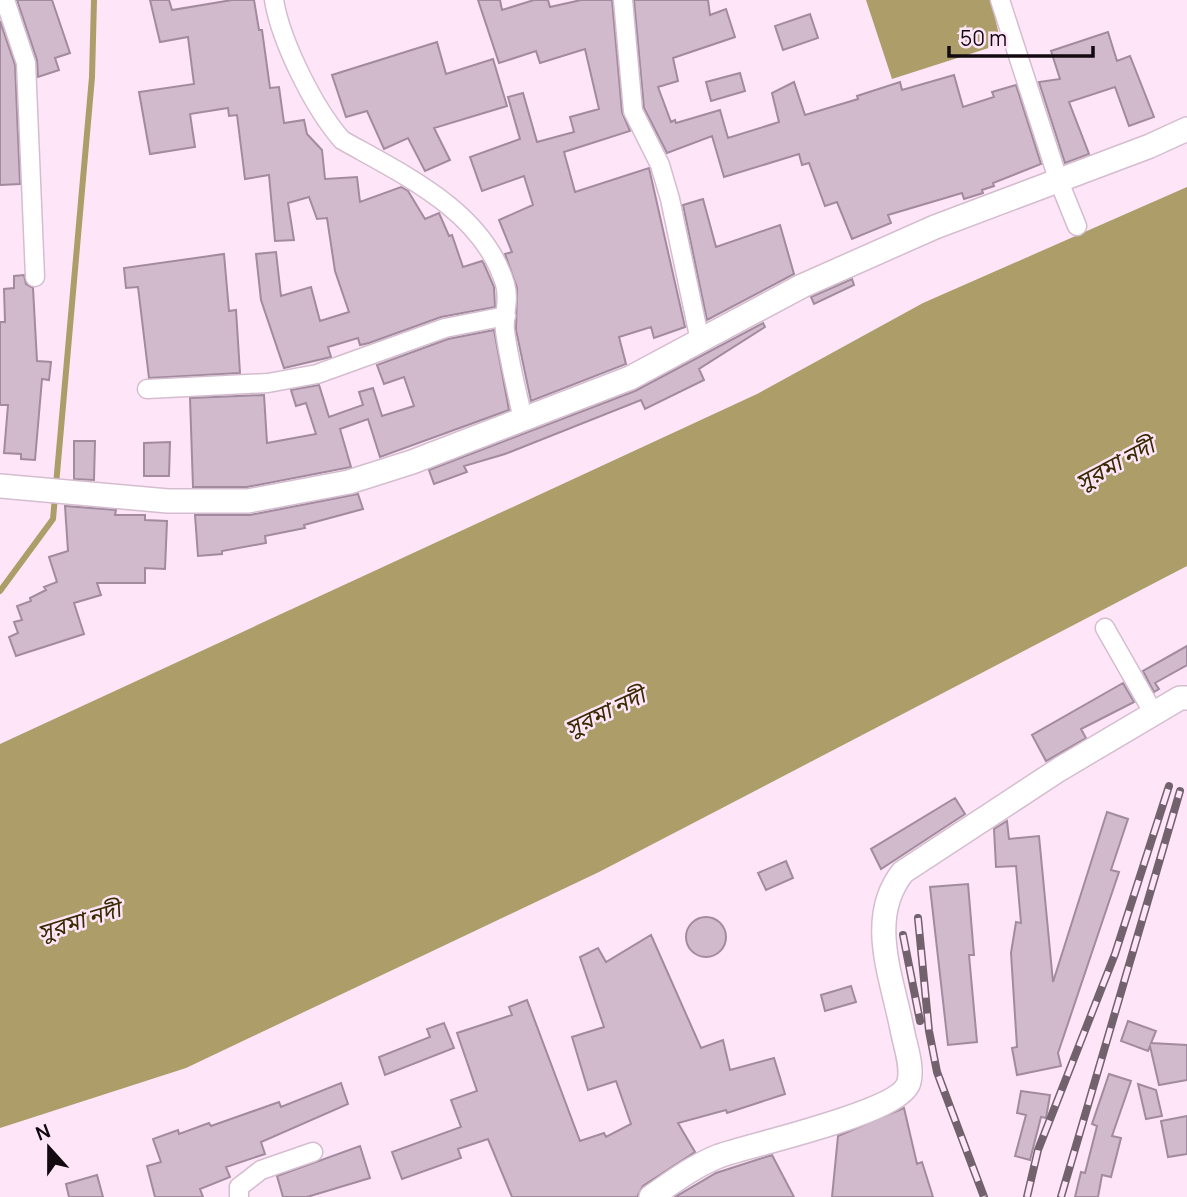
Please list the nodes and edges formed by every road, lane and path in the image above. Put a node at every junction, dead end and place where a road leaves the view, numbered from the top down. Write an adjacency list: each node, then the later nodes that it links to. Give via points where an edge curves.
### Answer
1 (5, 0): 8 (street, via 26,63)
2 (274, 0): 9 (street, via 292,57 331,127 342,140 433,194 477,231 505,285)
3 (623, 0): 10 (street, via 633,111 660,164)
4 (1000, 0): 6 (street)
5 (1187, 129): 6 (street)
6 (1058, 179): 7 (street); 10 (street, via 802,286)
7 (1077, 226)
8 (36, 277)
9 (506, 316): 11 (street, via 445,328 317,374 268,383); 12 (street, via 505,332)
10 (699, 341): 12 (street, via 630,378)
11 (147, 389)
12 (523, 420): 13 (street, via 349,482 248,501 168,501)
13 (7, 486)
14 (1105, 628): 16 (street)
15 (1187, 698): 16 (street)
16 (1154, 714): 19 (street, via 1059,769 903,872 895,883 881,929 908,1057 909,1083 898,1097 835,1122 721,1156 694,1167)
17 (313, 1152): 18 (street, via 261,1170 239,1186)
18 (239, 1197)
19 (651, 1197)

